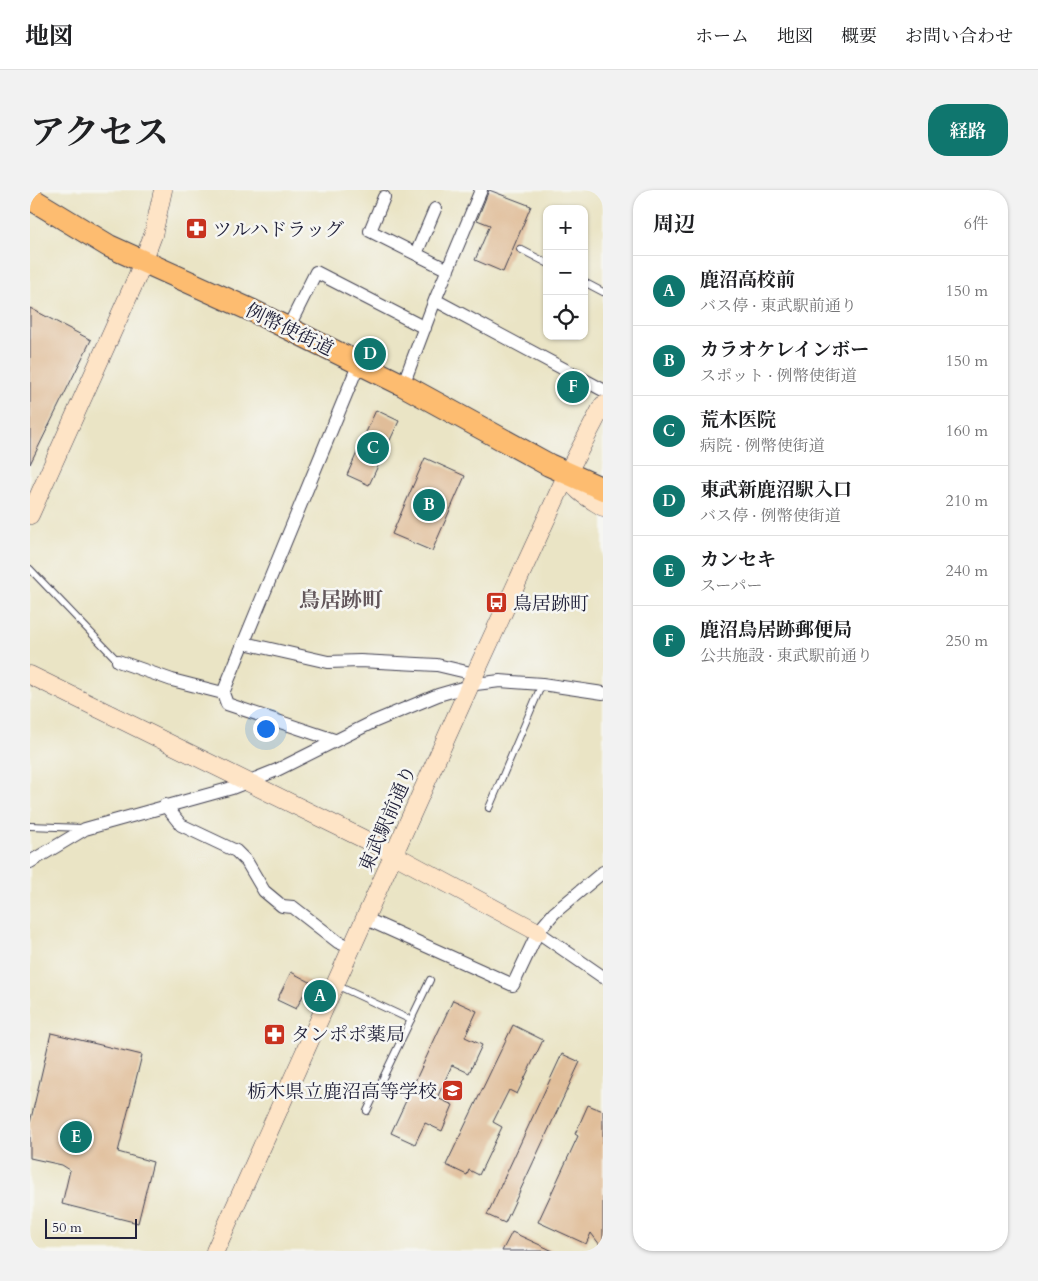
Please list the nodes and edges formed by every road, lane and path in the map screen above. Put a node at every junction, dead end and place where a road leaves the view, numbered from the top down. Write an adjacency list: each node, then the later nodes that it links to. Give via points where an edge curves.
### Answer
1 (163, 190): 9 (street)
2 (481, 190): 10 (street)
3 (384, 197): 7 (street, via 370,231)
4 (30, 198): 9 (highway, 例幣使街道, via 91,236)
5 (435, 209): 7 (street)
6 (520, 249): 8 (lane)
7 (416, 254): 10 (street)
8 (543, 261)
9 (143, 262): 14 (highway, 例幣使街道); 23 (street)
10 (448, 270): 13 (street)
11 (588, 284): 12 (lane)
12 (603, 292)
13 (435, 300): 15 (street); 18 (street)
14 (288, 328): 15 (street, via 316,272); 16 (highway, 例幣使街道)
15 (425, 328): 17 (street)
16 (359, 363): 17 (highway, 例幣使街道); 25 (street)
17 (403, 385): 20 (highway, 例幣使街道)
18 (603, 390)
19 (603, 405): 20 (street, 東武駅前通り)
20 (567, 474): 21 (highway, 例幣使街道); 22 (street, via 578,493); 28 (street, 東武駅前通り)
21 (603, 489)
22 (603, 507)
23 (30, 515)
24 (30, 569): 26 (lane)
25 (244, 643): 28 (street, via 328,662 437,665); 30 (street)
26 (118, 661): 30 (street)
27 (30, 675): 33 (street)
28 (472, 681): 29 (street); 32 (street); 38 (street, 東武駅前通り)
29 (542, 684): 31 (street); 35 (lane)
30 (223, 694): 32 (street, via 227,704)
31 (603, 694)
32 (334, 740): 33 (street)
33 (249, 781): 34 (street); 38 (street)
34 (165, 806): 37 (street); 43 (street, via 180,825 236,851 247,862 264,891 282,906 293,907 338,942)
35 (489, 808)
36 (30, 826): 37 (lane)
37 (86, 828): 39 (street)
38 (394, 854): 41 (street, 東武駅前通り); 42 (street)
39 (30, 862)
40 (603, 872): 42 (street, via 554,913)
41 (364, 918): 42 (street, via 513,985); 43 (street, 東武駅前通り)
42 (538, 932): 44 (street)
43 (352, 948): 46 (street, 東武駅前通り)
44 (603, 978)
45 (430, 980): 47 (lane)
46 (335, 985): 47 (lane); 49 (street, 東武駅前通り)
47 (411, 1020): 48 (lane)
48 (367, 1111)
49 (215, 1251)

